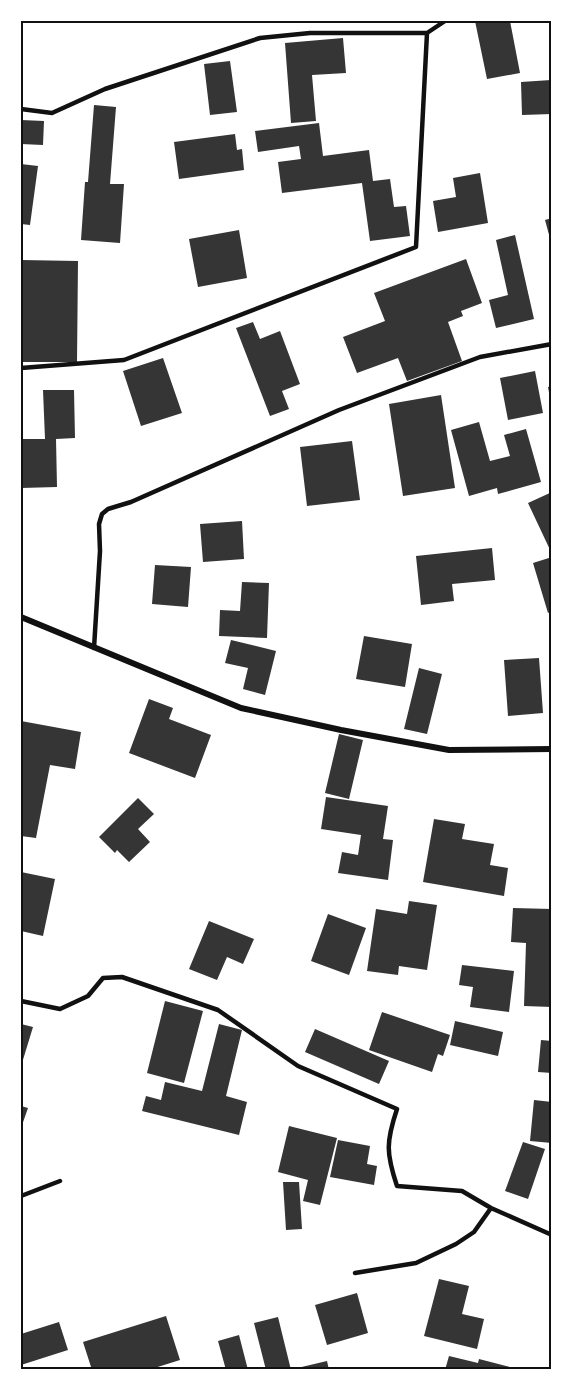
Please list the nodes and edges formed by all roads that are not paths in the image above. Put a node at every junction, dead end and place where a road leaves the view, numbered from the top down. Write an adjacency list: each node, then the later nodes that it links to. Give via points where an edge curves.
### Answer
1 (445, 21): 2 (lane)
2 (427, 33): 3 (lane, via 310,33 260,38 105,89 52,113); 5 (lane, via 416,247 124,360)
3 (21, 109)
4 (552, 344): 7 (lane, via 480,357 339,410 108,509 99,524)
5 (21, 368)
6 (21, 617): 7 (street)
7 (94, 648): 8 (street, via 242,708 341,730 449,750)
8 (552, 749)
9 (21, 1001): 12 (lane, via 60,1009 88,996 103,978 122,977 218,1010 298,1066 397,1109 389,1133 388,1160 397,1186 462,1191)
10 (60, 1181): 11 (lane)
11 (21, 1196)
12 (490, 1208): 13 (lane); 14 (lane, via 474,1232 456,1244 416,1263)
13 (552, 1235)
14 (355, 1273)

